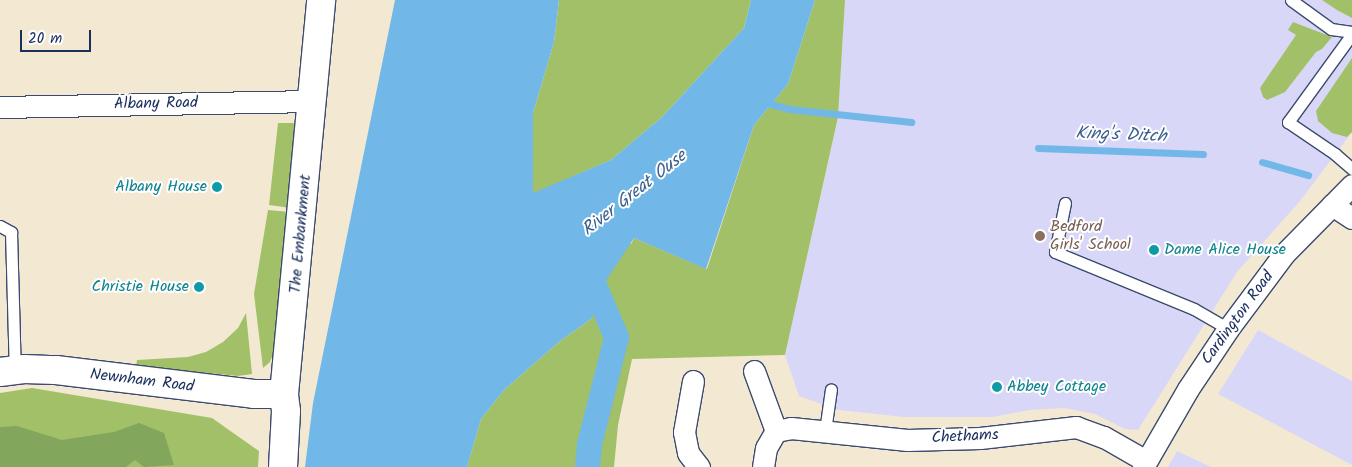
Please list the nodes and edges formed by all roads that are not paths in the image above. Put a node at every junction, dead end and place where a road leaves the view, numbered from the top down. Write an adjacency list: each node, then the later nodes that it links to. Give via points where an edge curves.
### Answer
1 (321, 0): 4 (street, The Embankment)
2 (1291, 0): 3 (lane, via 1331,29)
3 (1352, 33): 6 (lane, via 1288,122)
4 (313, 101): 5 (street, Albany Road); 17 (street, The Embankment)
5 (0, 108)
6 (1352, 169)
7 (1352, 185): 9 (street, Cardington Road)
8 (1065, 203): 12 (lane, via 1055,252 1194,309)
9 (1332, 205): 10 (street); 12 (street, Cardington Road, via 1284,254)
10 (1352, 218)
11 (0, 226): 14 (lane, via 11,232)
12 (1228, 329): 20 (street, Cardington Road, via 1188,389)
13 (754, 371): 18 (street)
14 (7, 372): 17 (street, Newnham Road, via 56,370 244,393)
15 (693, 381): 22 (street, via 684,432 688,453)
16 (831, 389): 19 (lane)
17 (284, 394): 21 (street, The Embankment)
18 (776, 431): 19 (street, Chethams, via 791,428); 23 (street, via 766,448)
19 (825, 431): 20 (street, Chethams, via 926,440 980,438 1076,427 1104,437)
20 (1145, 464)
21 (283, 467)
22 (699, 467)
23 (763, 467)

